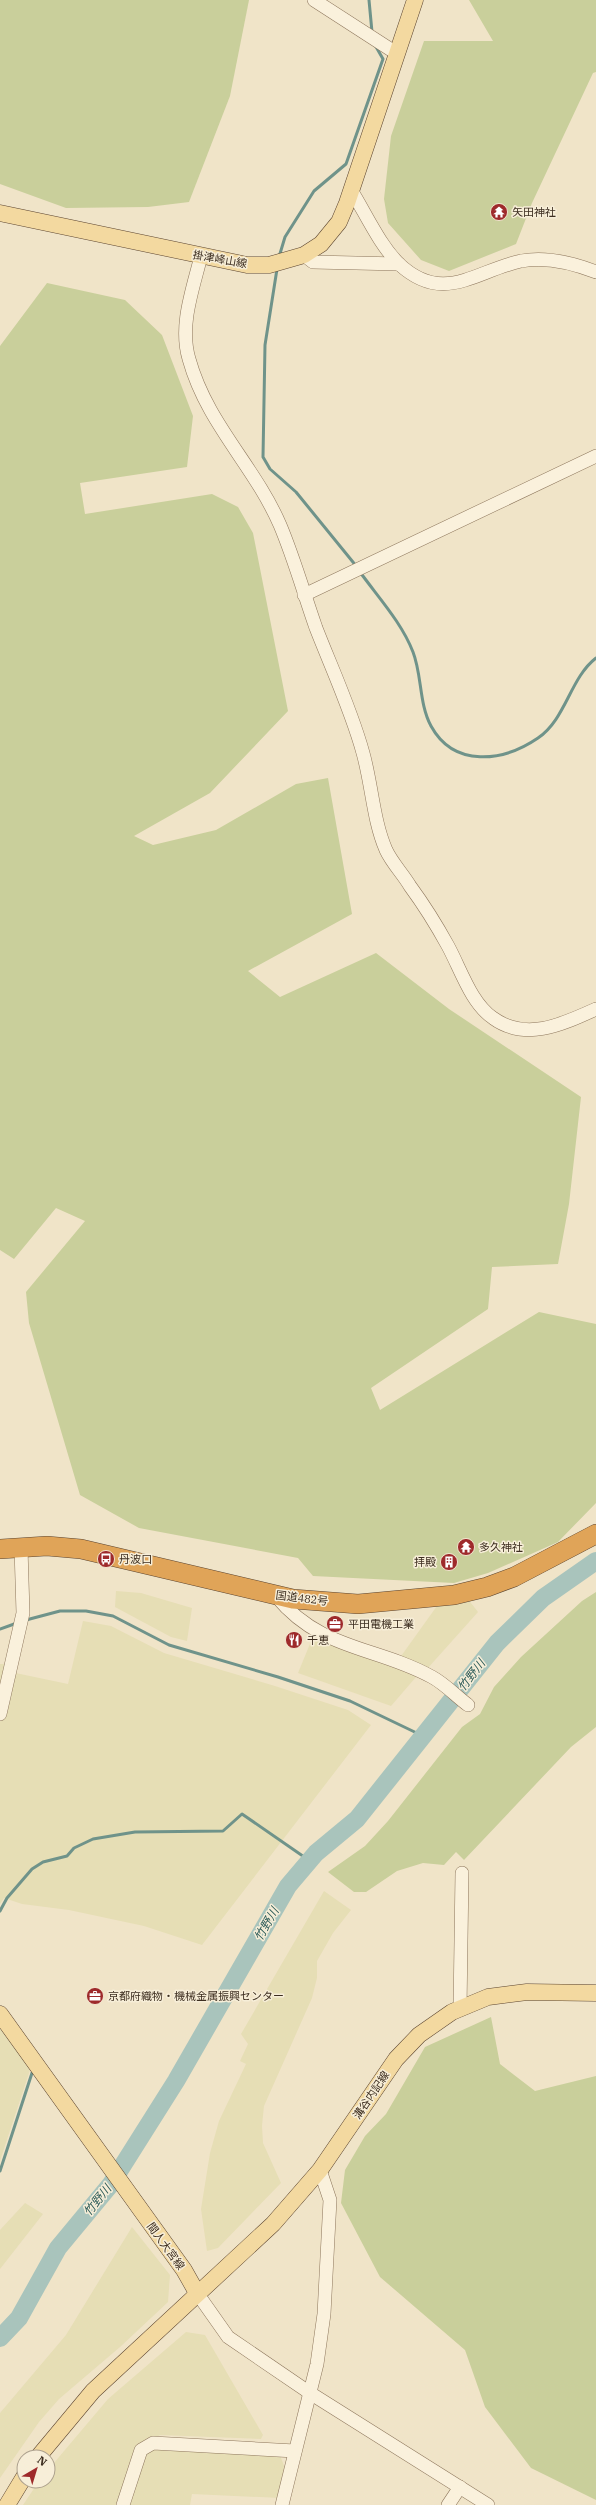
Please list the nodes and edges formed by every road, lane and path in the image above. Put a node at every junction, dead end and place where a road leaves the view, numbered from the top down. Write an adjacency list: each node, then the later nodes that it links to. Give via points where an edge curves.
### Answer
1 (314, 0): 3 (street)
2 (415, 0): 3 (main road, 掛津峰山線)
3 (396, 53): 4 (main road, 掛津峰山線)
4 (351, 190): 6 (main road, 掛津峰山線, via 339,222 330,235 314,250); 8 (street, via 383,243)
5 (0, 213): 7 (main road, 掛津峰山線)
6 (304, 255): 7 (main road, 掛津峰山線, via 269,265 248,265); 8 (street, via 313,262)
7 (201, 256): 11 (street, via 185,325 185,342 190,362 212,414 260,486 280,526)
8 (400, 264): 9 (street, via 424,281 443,285 460,282 522,261 545,259)
9 (596, 272)
10 (596, 456): 11 (street)
11 (304, 595): 12 (street, via 363,752 378,824 387,852 444,939 477,1002 491,1017 504,1025 523,1030 552,1027)
12 (596, 1009)
13 (596, 1534): 16 (highway, 国道482号, via 514,1577 454,1595 358,1604)
14 (21, 1548): 15 (highway, 国道482号); 16 (highway, 国道482号, via 47,1546 81,1549); 18 (street, via 24,1613)
15 (0, 1549)
16 (276, 1596): 17 (street, via 314,1629 340,1643 433,1678)
17 (468, 1705)
18 (0, 1714)
19 (462, 1873): 21 (street)
20 (596, 1993): 21 (main road, 溝谷内記線, via 527,1992 488,1997)
21 (460, 2009): 23 (main road, 溝谷内記線, via 419,2035 396,2058)
22 (0, 2014): 24 (main road, 間人大宮線, via 184,2270)
23 (320, 2170): 24 (main road, 溝谷内記線, via 273,2224); 25 (street, via 330,2200 324,2314)
24 (197, 2294): 25 (street, via 228,2336); 26 (main road, via 93,2391)
25 (310, 2393): 27 (street); 28 (street)
26 (45, 2449)
27 (295, 2451): 31 (street, via 153,2443 141,2450); 32 (street)
28 (460, 2487): 33 (street); 34 (street)
29 (17, 2489): 30 (main road)
30 (7, 2505)
31 (123, 2505)
32 (282, 2505)
33 (448, 2505)
34 (488, 2505)

